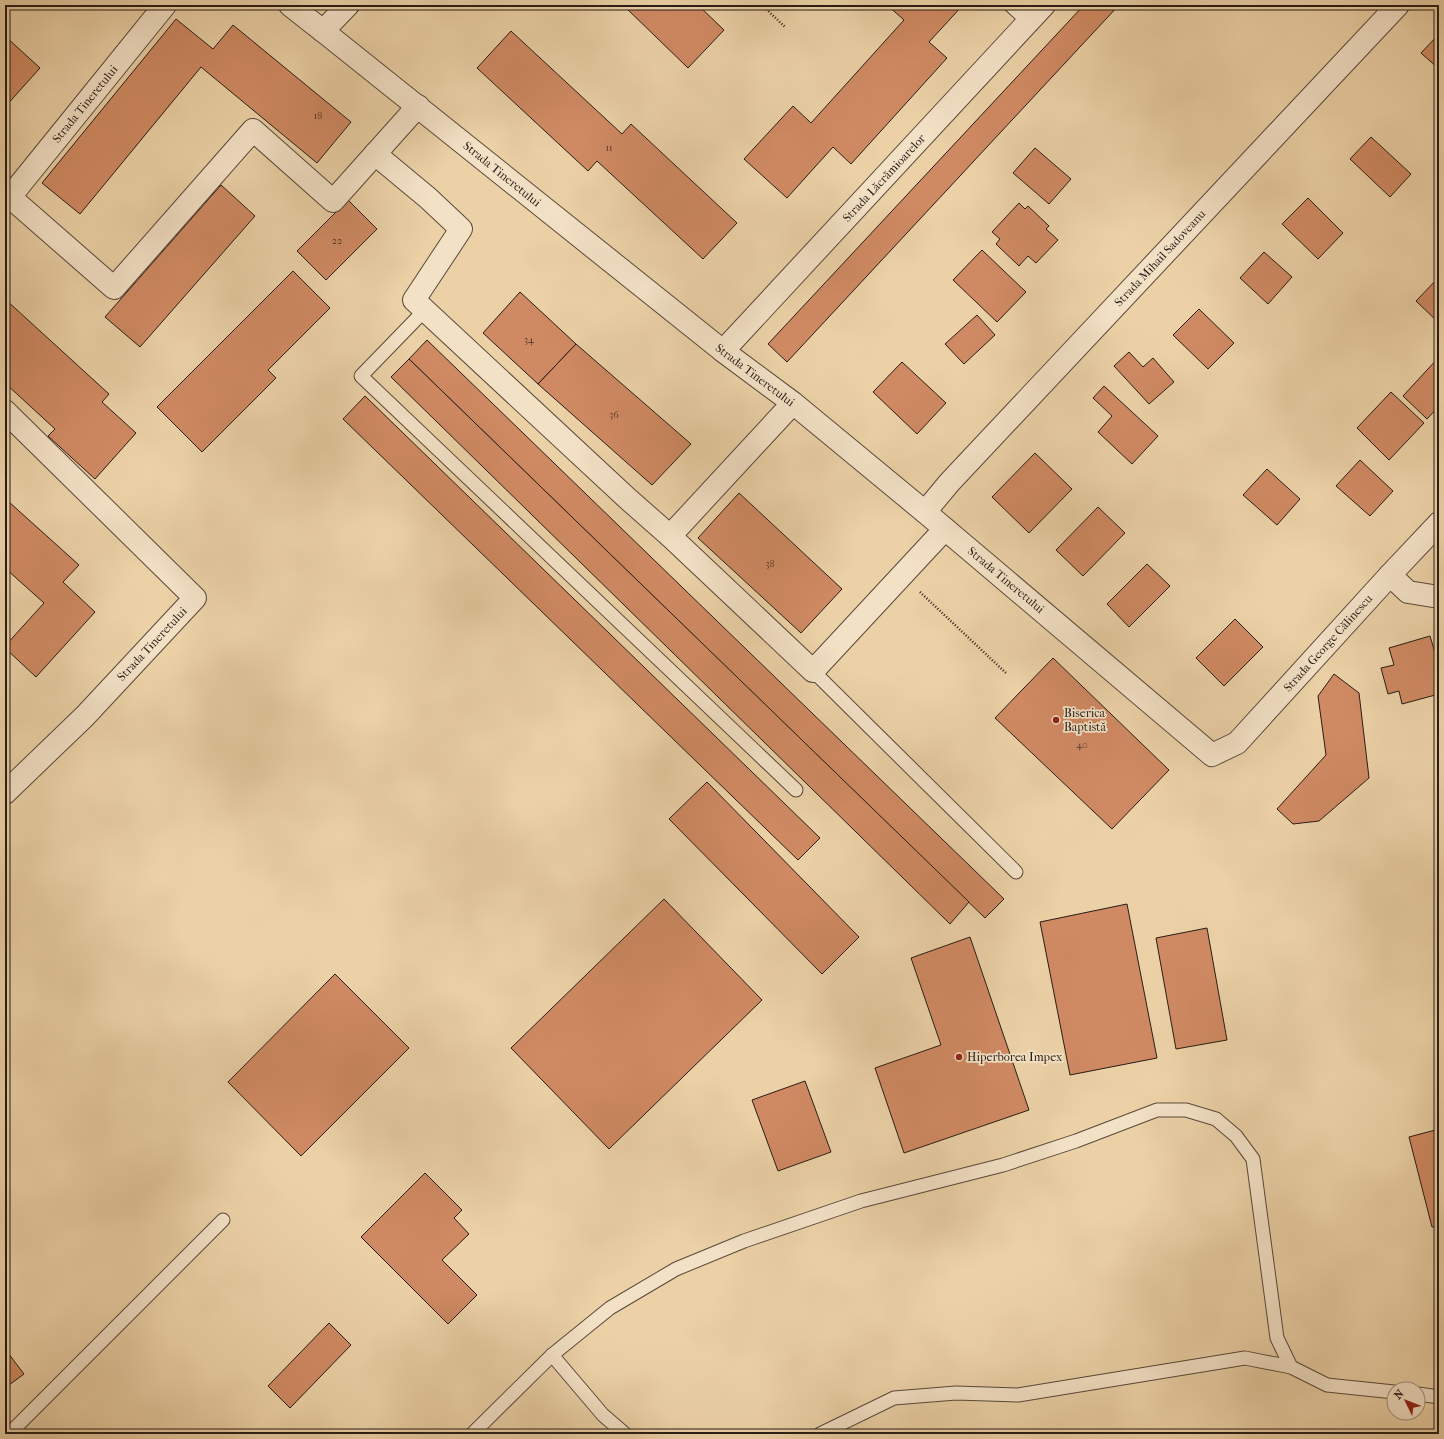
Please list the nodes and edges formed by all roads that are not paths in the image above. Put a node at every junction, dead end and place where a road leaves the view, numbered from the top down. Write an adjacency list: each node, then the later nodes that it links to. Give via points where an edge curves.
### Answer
1 (165, 5): 11 (street, Strada Tineretului)
2 (290, 5): 8 (street, Strada Tineretului)
3 (348, 5): 8 (street)
4 (1010, 5): 7 (lane)
5 (1044, 5): 7 (street, Strada Lăcrămioarelor)
6 (1398, 5): 16 (street, Strada Mihail Sadoveanu, via 949,483)
7 (1029, 22): 13 (street, Strada Lăcrămioarelor)
8 (323, 31): 9 (street, Strada Tineretului)
9 (418, 106): 10 (street); 13 (street, Strada Tineretului)
10 (375, 154): 11 (street, via 333,201 253,130 114,288); 12 (street, via 461,229 414,300)
11 (8, 200)
12 (424, 310): 19 (street); 24 (lane, via 361,376)
13 (723, 351): 14 (street, Strada Tineretului)
14 (793, 403): 16 (street, Strada Tineretului); 19 (street)
15 (5, 411): 25 (street, Strada Tineretului, via 195,598 85,716)
16 (925, 512): 18 (street, Strada Tineretului)
17 (1439, 524): 20 (street, Strada George Călinescu)
18 (945, 529): 22 (street); 23 (street, Strada Tineretului)
19 (670, 536): 22 (street)
20 (1390, 575): 21 (street, via 1408,592); 23 (street, Strada George Călinescu, via 1237,743)
21 (1439, 597)
22 (813, 671): 26 (lane)
23 (1212, 755)
24 (796, 790)
25 (5, 793)
26 (1016, 872)
27 (223, 1220): 33 (lane)
28 (552, 1355): 29 (lane, via 610,1308 676,1269 744,1242 861,1201 1003,1165 1157,1110 1186,1110 1216,1119 1236,1136 1253,1159 1277,1338); 34 (lane); 35 (lane, via 603,1415)
29 (1291, 1367): 30 (lane, via 1327,1385); 36 (lane, via 1245,1358 1018,1395 956,1393 894,1398)
30 (1386, 1391)
31 (1426, 1395): 32 (lane)
32 (1439, 1396)
33 (9, 1434)
34 (472, 1434)
35 (625, 1434)
36 (820, 1434)

